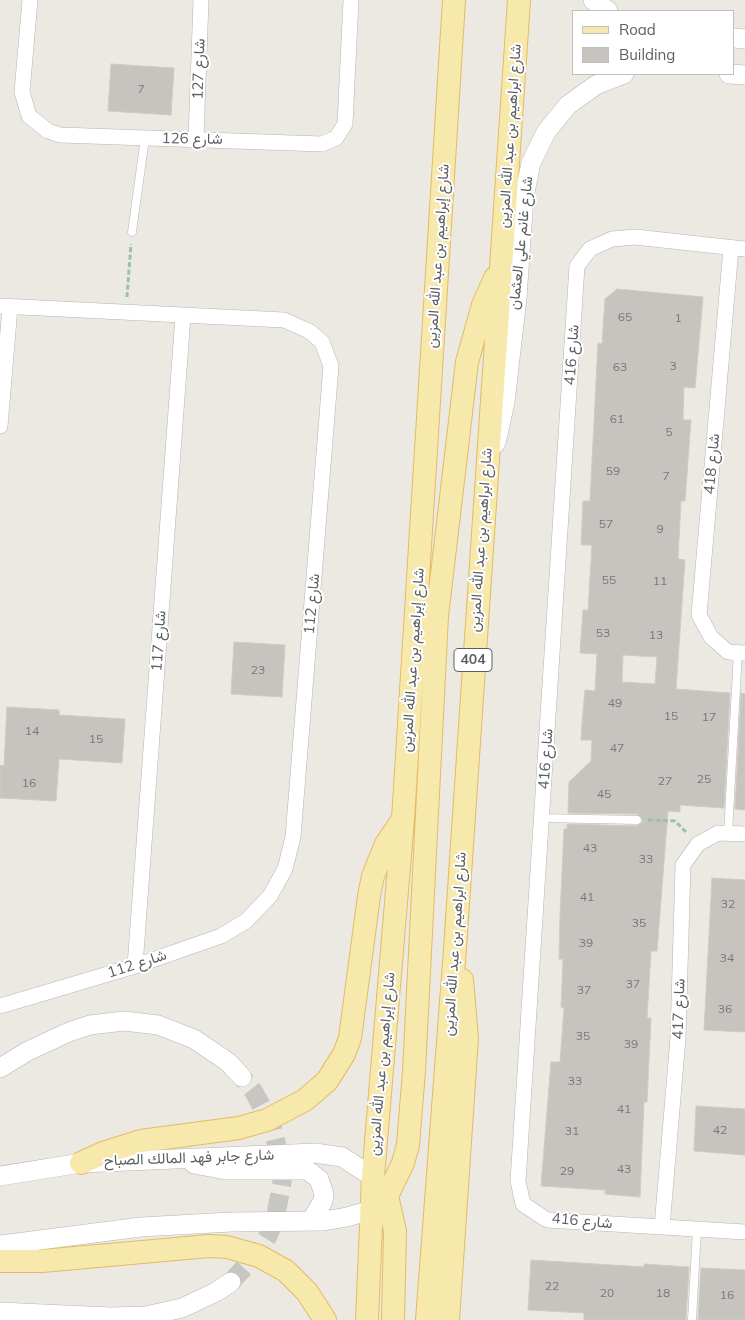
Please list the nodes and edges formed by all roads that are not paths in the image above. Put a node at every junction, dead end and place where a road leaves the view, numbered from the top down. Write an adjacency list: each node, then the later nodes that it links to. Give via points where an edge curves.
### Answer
1 (30, 0): 9 (street, شارع 126, via 22,92 29,116 48,131 60,135)
2 (201, 0): 10 (street, شارع 127)
3 (351, 0): 10 (street, شارع 126, via 345,124 336,138 322,144)
4 (454, 0): 20 (main road, شارع إبراهيم بن عبد الله المزين)
5 (518, 0): 13 (main road, شارع ابراهيم بن عبد الله المزين / 404)
6 (593, 0): 7 (street)
7 (607, 10)
8 (621, 75): 17 (street, شارع غانم علي العثمان, via 596,85 568,105 546,132 531,163 524,197 505,402)
9 (145, 138): 10 (street, شارع 126); 11 (lane)
10 (196, 138)
11 (132, 232)
12 (738, 249): 18 (street, شارع 418, via 699,615 711,637 728,652); 19 (street, شارع 416, via 635,237 612,239 590,249 577,266)
13 (502, 264): 17 (main road, شارع ابراهيم بن عبد الله المزين / 404); 33 (main road, via 483,305 467,362 437,616 410,1127 403,1164)
14 (5, 306): 15 (street, شارع 112); 16 (street)
15 (183, 316): 25 (street, شارع 117); 25 (street, شارع 112, via 284,320 309,331 322,342 331,366 292,837 285,869 270,896 246,921 221,936)
16 (0, 426)
17 (484, 485): 24 (main road, شارع ابراهيم بن عبد الله المزين / 404)
18 (742, 653): 22 (lane)
19 (542, 818): 21 (lane); 35 (street, شارع 416, via 518,1181 523,1204 548,1220)
20 (403, 820): 30 (main road, via 386,844 373,876 350,1038 327,1081 305,1100 268,1120 240,1128 141,1141); 32 (main road, شارع إبراهيم بن عبد الله المزين)
21 (637, 820)
22 (728, 833): 23 (street, شارع 417); 35 (street, شارع 417, via 718,833 698,844 683,865 678,1038)
23 (745, 834)
24 (455, 949): 45 (main road, شارع ابراهيم بن عبد الله المزين / 404); 46 (main road, via 466,1002 467,1038)
25 (135, 966): 26 (street, شارع 112)
26 (0, 1006)
27 (0, 1068): 28 (street, via 69,1032 90,1025 124,1021 158,1025 194,1038 228,1062)
28 (242, 1077)
29 (177, 1157): 30 (street, شارع جابر فهد المالك الصباح); 32 (street, شارع جابر فهد المالك الصباح, via 324,1153 342,1157); 34 (street, via 199,1166 226,1170 307,1170 319,1179 324,1194)
30 (81, 1163): 31 (street, شارع جابر فهد المالك الصباح)
31 (0, 1176)
32 (373, 1177): 33 (main road, شارع إبراهيم بن عبد الله المزين)
33 (379, 1203): 34 (street, via 347,1217); 43 (main road, شارع إبراهيم بن عبد الله المزين); 44 (main road, via 395,1231)
34 (311, 1221): 38 (street, via 141,1227)
35 (662, 1227): 36 (street, شارع 416)
36 (696, 1229): 37 (street, شارع 416); 47 (lane)
37 (745, 1232)
38 (0, 1245)
39 (0, 1261): 42 (main road, via 42,1261 227,1247 259,1256 286,1272 307,1292)
40 (231, 1282): 41 (street, via 182,1308 146,1316)
41 (0, 1312)
42 (325, 1320)
43 (367, 1320)
44 (393, 1320)
45 (427, 1320)
46 (448, 1320)
47 (692, 1320)

